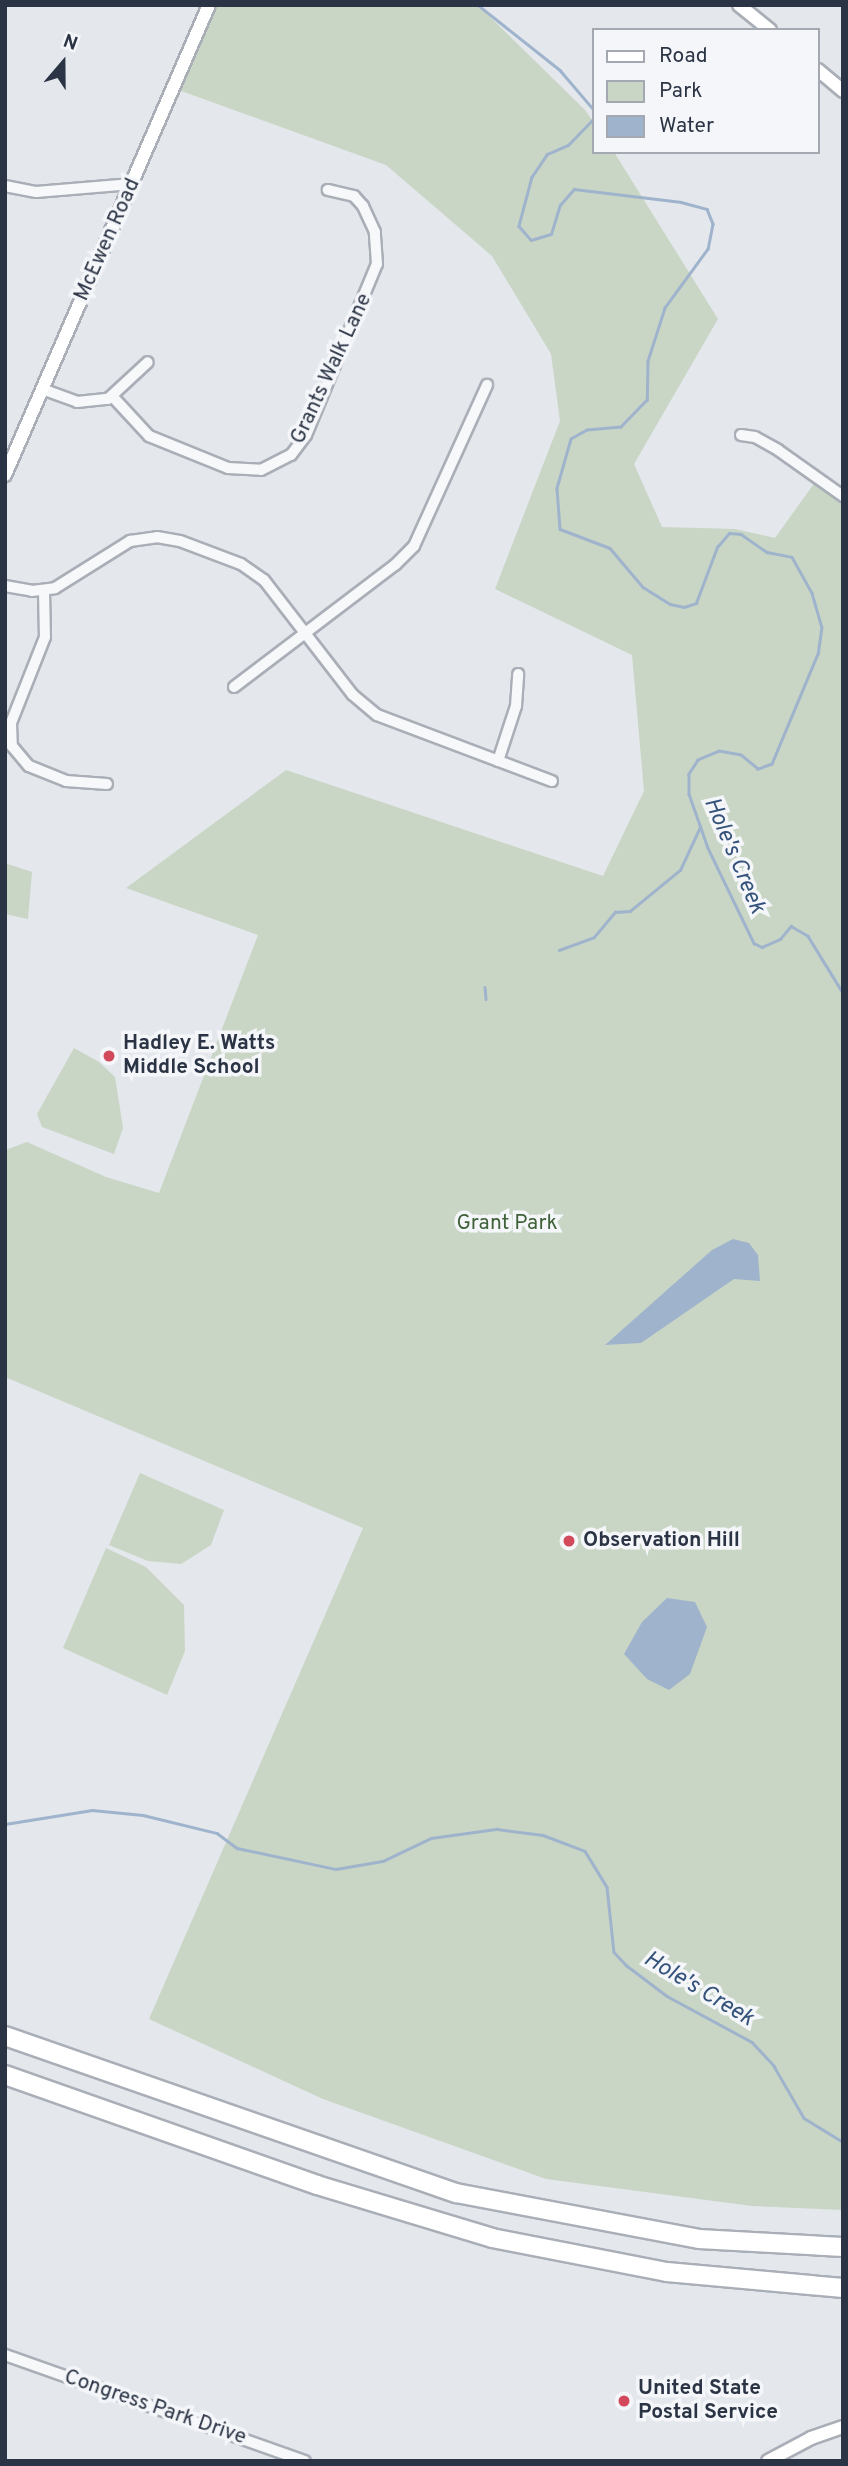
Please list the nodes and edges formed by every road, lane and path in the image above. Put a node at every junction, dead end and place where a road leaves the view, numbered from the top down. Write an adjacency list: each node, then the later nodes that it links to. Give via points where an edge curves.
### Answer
1 (209, 5): 6 (street, McEwen Road)
2 (739, 5): 3 (street)
3 (768, 28)
4 (820, 72): 5 (street)
5 (843, 90)
6 (132, 184): 7 (street, via 36,192); 11 (street, McEwen Road)
7 (5, 186)
8 (328, 190): 12 (street, Grants Walk Lane, via 354,196 363,206 377,240 377,264 306,435 291,455 261,470 228,468 149,436)
9 (148, 362): 12 (street)
10 (487, 385): 18 (street, via 414,546)
11 (42, 389): 12 (street, via 77,402); 14 (street, McEwen Road)
12 (113, 397)
13 (741, 435): 15 (street, via 778,450)
14 (5, 474)
15 (843, 496)
16 (5, 586): 17 (street)
17 (44, 591): 18 (street, via 70,581 119,546 142,538 169,538 256,573); 23 (street, via 45,637 10,723 12,746 29,766 66,781)
18 (306, 634): 20 (street); 21 (street, via 353,695 377,715)
19 (519, 674): 21 (street, via 516,706)
20 (234, 687)
21 (498, 761): 22 (street)
22 (552, 781)
23 (107, 784)
24 (5, 2036): 26 (highway, via 456,2193 699,2239)
25 (5, 2075): 27 (highway, via 342,2193 492,2238 667,2272)
26 (843, 2247)
27 (843, 2288)
28 (5, 2355): 30 (street, Congress Park Drive)
29 (843, 2427): 31 (street)
30 (304, 2461)
31 (768, 2461)

